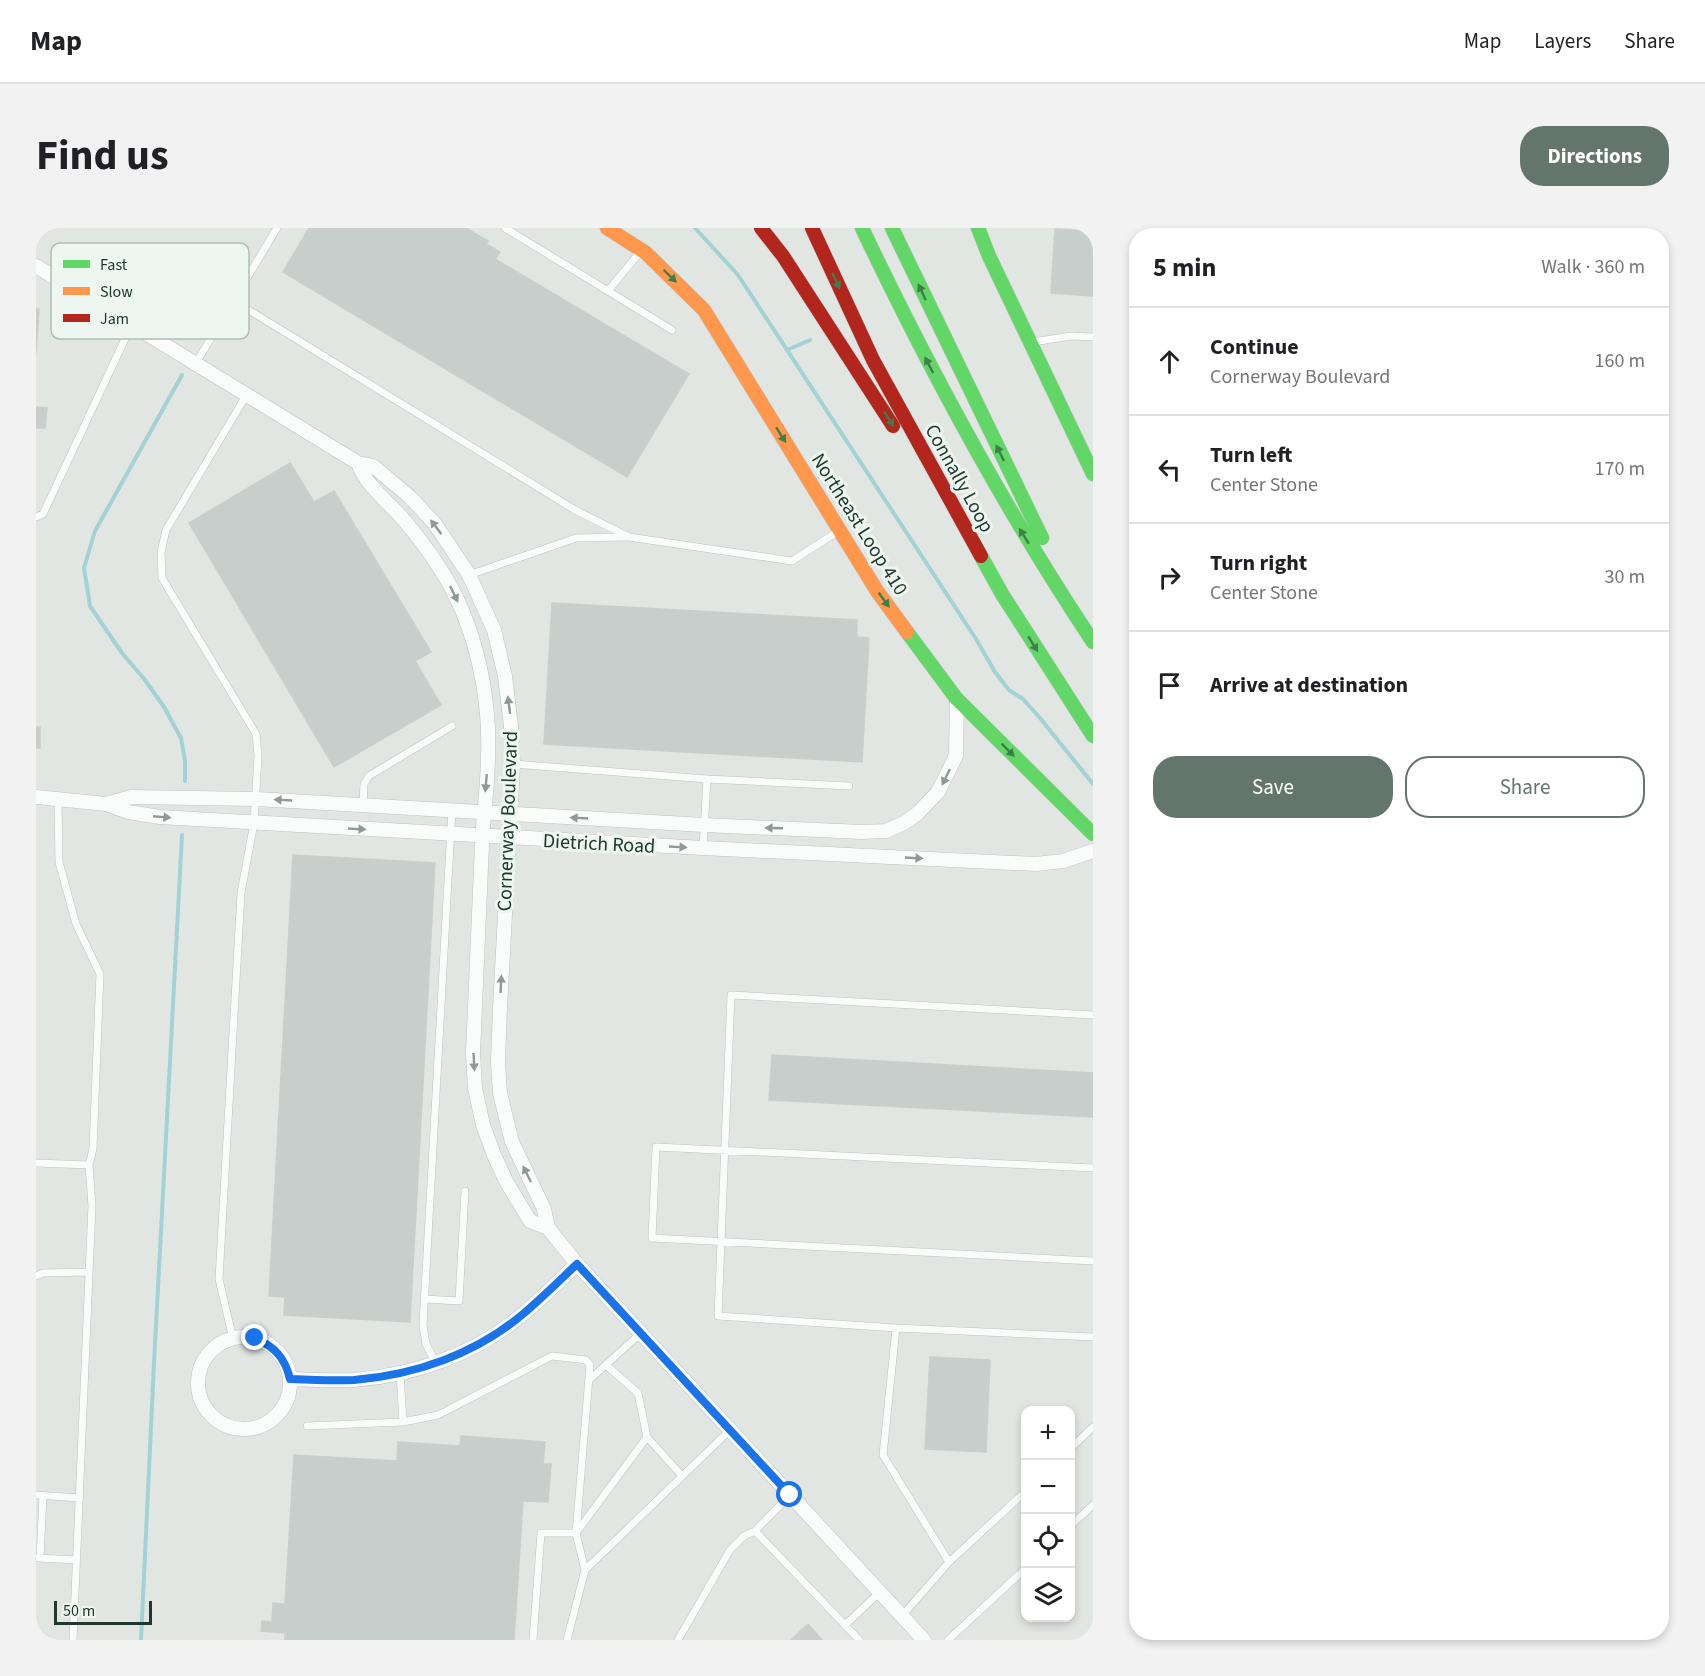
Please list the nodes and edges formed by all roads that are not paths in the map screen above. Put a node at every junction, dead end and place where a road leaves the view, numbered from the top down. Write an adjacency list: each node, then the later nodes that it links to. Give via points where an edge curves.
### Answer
1 (277, 228): 13 (lane)
2 (506, 228): 14 (lane)
3 (607, 228): 10 (main road, Northeast Loop 410)
4 (761, 228): 17 (main road)
5 (812, 228): 31 (main road, Connally Loop, one-way to 31, via 873,360)
6 (862, 228): 32 (main road, Connally Loop, one-way to 6, via 1023,535 967,438)
7 (978, 228): 22 (main road)
8 (893, 229): 32 (main road, one-way to 8)
9 (788, 239): 17 (main road)
10 (641, 250): 14 (lane); 28 (main road, Northeast Loop 410, one-way to 28, via 704,310)
11 (36, 266): 12 (street, Cornerway Boulevard)
12 (51, 275)
13 (249, 276)
14 (608, 291): 16 (lane)
15 (249, 310): 29 (lane, via 575,510)
16 (672, 330)
17 (834, 335): 31 (main road, one-way to 31)
18 (1093, 337): 22 (lane)
19 (125, 339): 27 (lane, via 43,514)
20 (157, 339): 23 (street, Cornerway Boulevard)
21 (211, 339): 23 (lane)
22 (1030, 342): 26 (main road)
23 (196, 363): 24 (street, Cornerway Boulevard)
24 (247, 394): 25 (street, Cornerway Boulevard); 41 (lane, via 166,530 161,566 162,578 256,734)
25 (357, 463): 30 (street, Cornerway Boulevard, one-way to 25, via 435,524 410,497 373,466); 45 (street, Cornerway Boulevard, one-way to 45, via 362,474 428,549 462,611 477,655 484,694 489,757)
26 (1093, 474)
27 (36, 517)
28 (840, 530): 29 (lane, via 792,561); 33 (main road, Northeast Loop 410, one-way to 33, via 877,591)
29 (629, 537): 30 (lane, via 576,538)
30 (469, 575): 36 (street, Cornerway Boulevard, one-way to 30, via 505,676 494,630)
31 (1002, 594): 35 (main road, Connally Loop, one-way to 35)
32 (1091, 640)
33 (957, 700): 49 (street, Dietrich Road, one-way to 49, via 956,756 938,792 918,813); 51 (main road, Northeast Loop 410, one-way to 51)
34 (452, 726): 43 (lane, via 369,776 364,784)
35 (1093, 736)
36 (513, 764): 37 (lane); 46 (street, Cornerway Boulevard)
37 (707, 779): 38 (lane); 48 (lane)
38 (849, 786)
39 (36, 797): 40 (street, Dietrich Road)
40 (58, 799): 42 (street, Dietrich Road); 60 (lane, via 59,862 76,924 100,974 93,1149)
41 (256, 799): 42 (street, Dietrich Road, via 131,797); 43 (street, Dietrich Road, one-way to 41); 47 (lane)
42 (106, 804): 47 (street, Dietrich Road, one-way to 47, via 160,817)
43 (363, 805): 44 (street, Dietrich Road)
44 (452, 810): 45 (street, Dietrich Road); 50 (lane)
45 (484, 811): 46 (street, Dietrich Road); 52 (street, Cornerway Boulevard)
46 (509, 813): 48 (street, Dietrich Road, one-way to 46); 53 (street, Cornerway Boulevard)
47 (254, 823): 50 (street, Dietrich Road, one-way to 50); 73 (lane, via 241,893 219,1279)
48 (704, 825): 49 (street, Dietrich Road, one-way to 48); 54 (lane)
49 (886, 831): 56 (street)
50 (450, 834): 52 (street, Dietrich Road); 69 (lane)
51 (1093, 834)
52 (482, 836): 53 (street, Dietrich Road); 63 (street, Cornerway Boulevard, one-way to 63, via 475,1088 483,1125 506,1181 530,1221)
53 (508, 838): 54 (street, Dietrich Road, one-way to 54); 63 (street, Cornerway Boulevard, one-way to 53, via 544,1209 512,1142 500,1093 498,1051)
54 (703, 848): 56 (street, Dietrich Road)
55 (1093, 851): 56 (street, Dietrich Road, one-way to 55, via 1036,864 1063,861)
56 (885, 856)
57 (1093, 1015): 58 (lane, via 732,995)
58 (725, 1152): 61 (lane); 64 (lane); 64 (lane, via 656,1147 652,1238)
59 (36, 1163): 60 (lane)
60 (89, 1165): 67 (lane)
61 (1093, 1168)
62 (465, 1191): 69 (lane, via 459,1301)
63 (548, 1228): 66 (street, Cornerway Boulevard)
64 (721, 1242): 65 (lane); 70 (lane, via 718,1316)
65 (1093, 1261)
66 (577, 1264): 71 (street, Cornerway Boulevard); 74 (street, via 498,1333)
67 (89, 1272): 68 (lane); 89 (lane)
68 (36, 1276)
69 (424, 1299): 74 (lane, via 426,1344)
70 (896, 1328): 72 (lane); 96 (lane, via 883,1455)
71 (641, 1333): 75 (lane); 82 (street, Cornerway Boulevard)
72 (1093, 1337)
73 (233, 1339): 77 (street, via 255,1338 268,1344 287,1365); 77 (street, via 214,1348 199,1373 202,1402 212,1415 225,1424 256,1427 282,1409)
74 (436, 1363): 76 (street)
75 (606, 1365): 78 (lane); 83 (lane, via 638,1393)
76 (400, 1373): 77 (street, via 352,1380); 79 (lane)
77 (290, 1379)
78 (589, 1380): 79 (lane, via 590,1365 586,1360 552,1356 438,1415); 93 (lane)
79 (403, 1422): 80 (lane)
80 (307, 1426)
81 (1093, 1427): 84 (lane)
82 (730, 1430): 85 (lane); 87 (street, Cornerway Boulevard)
83 (647, 1437): 85 (lane); 93 (lane)
84 (1075, 1445)
85 (682, 1476): 97 (lane)
86 (40, 1495): 89 (lane); 94 (lane)
87 (790, 1495): 92 (lane); 99 (street, Cornerway Boulevard)
88 (1021, 1496): 96 (lane)
89 (80, 1498): 95 (lane)
90 (1093, 1505): 91 (lane)
91 (1075, 1522)
92 (755, 1531): 101 (lane); 105 (lane, via 730,1550)
93 (576, 1533): 97 (lane); 103 (lane, via 541,1533)
94 (38, 1558): 95 (lane)
95 (77, 1560): 102 (lane)
96 (949, 1562): 100 (lane)
97 (585, 1570): 104 (lane)
98 (1021, 1573): 108 (lane)
99 (880, 1592): 100 (street, Cornerway Boulevard); 101 (lane)
100 (902, 1616): 107 (street, Cornerway Boulevard)
101 (845, 1624): 106 (lane)
102 (73, 1640)
103 (533, 1640)
104 (567, 1640)
105 (678, 1640)
106 (859, 1640)
107 (924, 1640)
108 (948, 1640)

